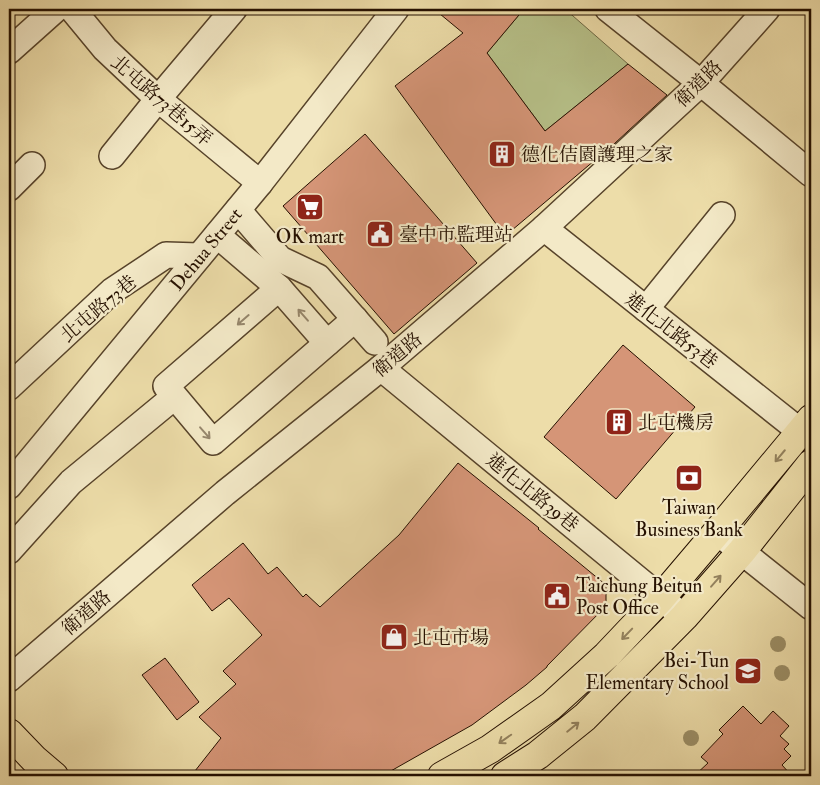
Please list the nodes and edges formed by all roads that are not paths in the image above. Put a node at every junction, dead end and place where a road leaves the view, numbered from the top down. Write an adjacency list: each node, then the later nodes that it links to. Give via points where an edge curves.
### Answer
1 (56, 9): 7 (street)
2 (72, 9): 9 (street, 北屯路73巷15弄, via 104,49)
3 (234, 9): 9 (street)
4 (608, 9): 8 (street)
5 (767, 9): 8 (street, 衛道路)
6 (385, 13): 13 (street, Dehua Street)
7 (9, 51)
8 (701, 82): 12 (street); 17 (street, 衛道路)
9 (158, 99): 10 (street); 13 (street, 北屯路73巷15弄)
10 (112, 156)
11 (32, 165): 14 (street)
12 (811, 174)
13 (260, 183): 15 (street, Dehua Street)
14 (9, 188)
15 (238, 210): 18 (street, Dehua Street); 22 (street, via 280,259 318,277)
16 (722, 215): 21 (street)
17 (544, 228): 21 (street, 進化北路53巷); 25 (street, 衛道路)
18 (217, 234): 19 (street, Dehua Street); 20 (street)
19 (199, 256): 26 (street, 北屯路73巷, via 166,255 112,291); 30 (street, Dehua Street)
20 (280, 288): 24 (street, one-way to 20); 27 (street, one-way to 27, via 166,386)
21 (646, 308): 28 (street, 進化北路53巷)
22 (355, 319): 23 (street); 24 (street)
23 (376, 342)
24 (327, 343): 27 (street, one-way to 24, via 213,442)
25 (381, 368): 34 (street, 進化北路39巷); 37 (street, 衛道路, via 225,493)
26 (9, 387)
27 (174, 397): 32 (street, via 71,482)
28 (806, 425): 31 (main road, one-way to 31)
29 (811, 464): 33 (main road)
30 (9, 486)
31 (717, 532): 33 (street); 34 (main road)
32 (9, 551)
33 (742, 551): 35 (street); 36 (main road, one-way to 33)
34 (661, 598): 36 (street, 進化北路39巷); 42 (main road, one-way to 42, via 607,655 551,706 490,749)
35 (811, 606)
36 (684, 617): 43 (main road, one-way to 36, via 538,755 585,717)
37 (9, 678)
38 (9, 734): 41 (main road)
39 (9, 750): 40 (main road)
40 (25, 776)
41 (54, 776)
42 (442, 776)
43 (505, 776)

